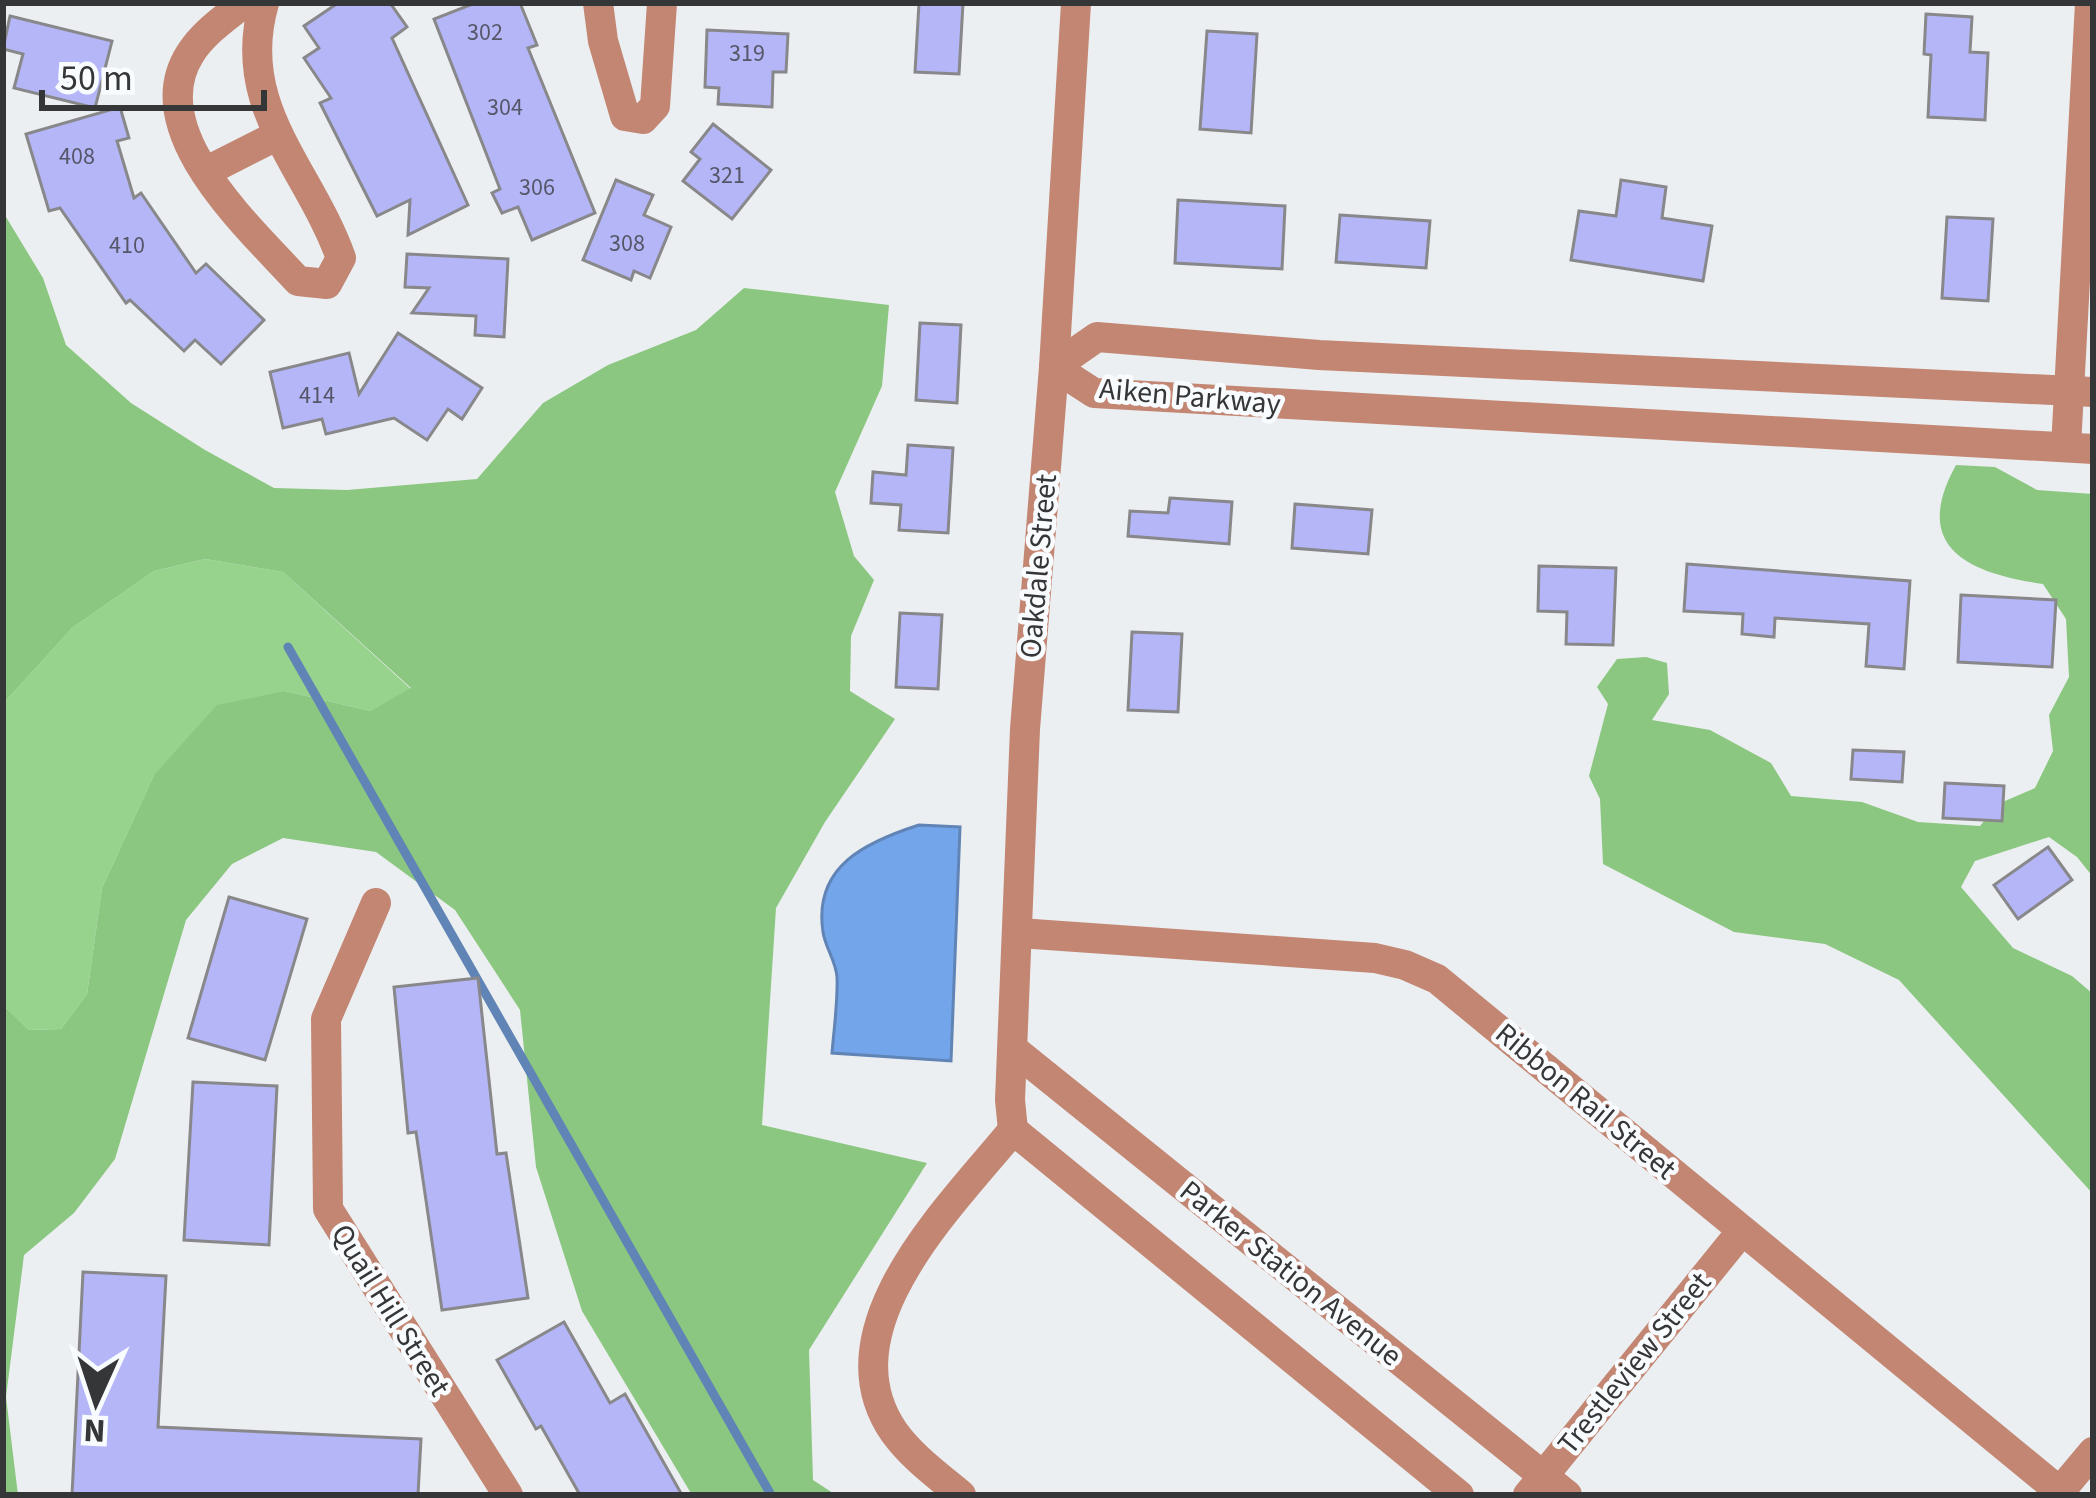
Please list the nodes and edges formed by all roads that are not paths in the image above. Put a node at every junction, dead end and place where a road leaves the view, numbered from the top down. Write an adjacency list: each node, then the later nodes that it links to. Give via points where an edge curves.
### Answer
1 (244, 3): 8 (street, via 204,35 178,82 183,138)
2 (264, 3): 7 (street, via 256,76)
3 (598, 3): 4 (street, via 625,116 643,118 656,106)
4 (662, 3)
5 (1076, 3): 9 (street, Oakdale Street)
6 (2090, 3): 10 (street)
7 (278, 135): 8 (street); 8 (street, via 341,258 327,284 298,281)
8 (206, 171)
9 (1054, 367): 10 (street, Aiken Parkway, via 1097,337); 11 (street, Aiken Parkway, via 1094,393); 13 (street, Oakdale Street, via 1025,729)
10 (2081, 391): 11 (street)
11 (2079, 448)
12 (376, 903): 20 (street, Quail Hill Street, via 326,1019 328,1209)
13 (1019, 933): 14 (street, Oakdale Street); 16 (street, Ribbon Rail Street, via 1405,964 1468,1001)
14 (1014, 1050): 15 (street, Oakdale Street); 18 (street, Parker Station Avenue)
15 (1013, 1130): 21 (street, via 885,1302 872,1349 879,1404 892,1430); 22 (street)
16 (1742, 1232): 18 (street, Trestleview Street); 19 (street, Ribbon Rail Street)
17 (2093, 1452): 19 (street)
18 (1546, 1488)
19 (2060, 1494)
20 (508, 1495)
21 (961, 1495)
22 (1459, 1495)

